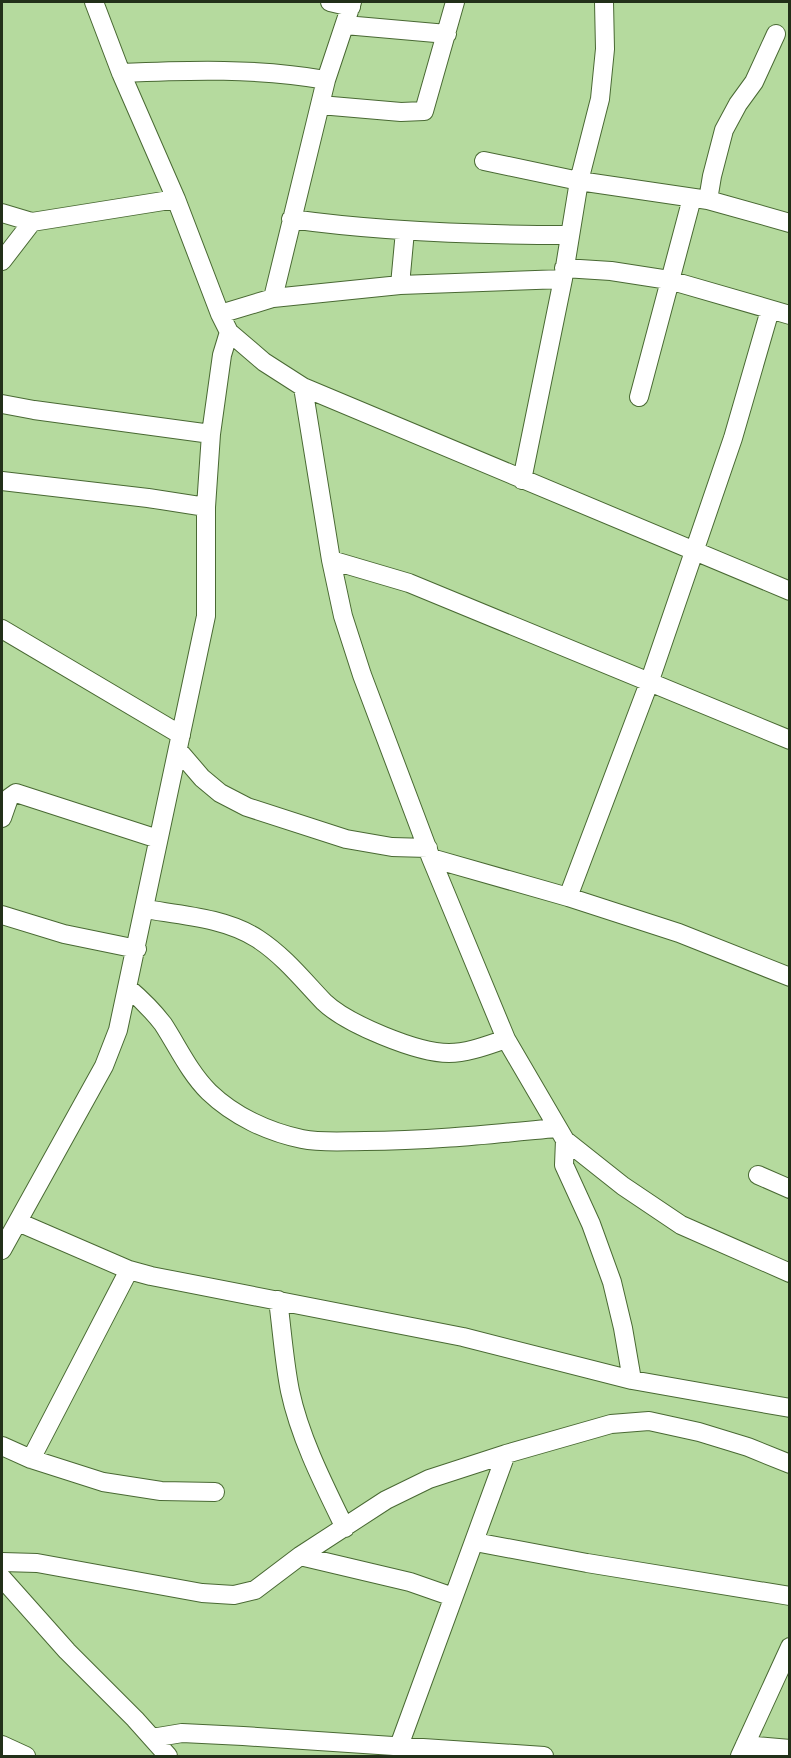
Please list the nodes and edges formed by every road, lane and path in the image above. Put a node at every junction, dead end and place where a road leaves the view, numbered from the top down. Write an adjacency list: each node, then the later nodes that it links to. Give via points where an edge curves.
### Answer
1 (94, 2): 2 (street); 9 (street)
2 (103, 2)
3 (330, 2): 6 (street)
4 (455, 2): 7 (street)
5 (604, 2): 13 (street, via 600,99)
6 (349, 11): 7 (street); 10 (street)
7 (447, 34): 11 (street, via 424,111)
8 (776, 34): 15 (street, via 754,82 724,130 712,176)
9 (121, 73): 10 (street, via 251,71); 14 (street)
10 (326, 80): 11 (street)
11 (320, 105): 17 (street)
12 (484, 161): 13 (street)
13 (579, 181): 15 (street); 21 (street)
14 (176, 199): 18 (street); 28 (street)
15 (700, 199): 19 (street); 24 (street)
16 (2, 213): 18 (street)
17 (291, 219): 20 (street); 26 (street)
18 (32, 222): 22 (street)
19 (789, 224)
20 (405, 231): 21 (street); 25 (street)
21 (569, 236): 23 (street)
22 (2, 261)
23 (564, 274): 24 (street, via 611,270); 25 (street); 35 (street)
24 (669, 280): 27 (street); 32 (street)
25 (400, 285): 26 (street)
26 (273, 298): 28 (street)
27 (770, 310): 29 (street); 38 (street, via 733,438)
28 (220, 314): 30 (street)
29 (789, 315)
30 (229, 332): 31 (street, via 264,362); 34 (street)
31 (303, 387): 35 (street); 39 (street)
32 (639, 397)
33 (2, 404): 34 (street)
34 (211, 434): 37 (street)
35 (522, 480): 38 (street)
36 (2, 481): 37 (street)
37 (206, 507): 44 (street, via 206,616)
38 (694, 551): 40 (street); 42 (street)
39 (331, 560): 42 (street, via 409,583); 47 (street, via 362,675)
40 (789, 591)
41 (2, 629): 44 (street)
42 (649, 683): 43 (street); 48 (street)
43 (789, 740)
44 (180, 742): 46 (street); 47 (street, via 201,778 220,794 247,807 346,839)
45 (2, 818): 46 (street, via 9,798 16,793)
46 (158, 839): 49 (street)
47 (430, 853): 48 (street); 54 (street)
48 (568, 897): 52 (street, via 679,933)
49 (145, 909): 51 (street); 54 (street, via 219,923 257,939 303,978 326,1004 355,1022 429,1052 451,1053)
50 (2, 915): 51 (street, via 64,934)
51 (137, 949): 53 (street)
52 (789, 978)
53 (128, 988): 55 (street, via 157,1017 190,1070 210,1093 241,1116 271,1130 321,1141); 58 (street, via 105,1066)
54 (506, 1039): 55 (street)
55 (561, 1134): 60 (street, via 623,1186 681,1225); 62 (street, via 564,1165 612,1282)
56 (758, 1175): 57 (street)
57 (789, 1189)
58 (7, 1236): 59 (street)
59 (129, 1270): 61 (street); 66 (street)
60 (789, 1273)
61 (278, 1300): 62 (street, via 463,1337); 69 (street, via 291,1392 324,1484)
62 (632, 1380): 63 (street)
63 (789, 1408)
64 (2, 1446): 66 (street)
65 (506, 1454): 67 (street, via 611,1424 650,1421 699,1432); 69 (street, via 429,1479 386,1500); 70 (street)
66 (31, 1459): 68 (street, via 103,1482 161,1491)
67 (789, 1464)
68 (215, 1492)
69 (345, 1528): 71 (street)
70 (475, 1542): 74 (street); 75 (street)
71 (300, 1556): 72 (street, via 255,1590 234,1595 202,1593 36,1563); 75 (street, via 411,1582)
72 (2, 1562)
73 (2, 1578): 77 (street)
74 (789, 1596)
75 (453, 1597): 79 (street)
76 (789, 1647): 81 (street)
77 (152, 1738): 79 (street, via 182,1733); 83 (street)
78 (2, 1745): 82 (street)
79 (399, 1746): 84 (street)
80 (789, 1749): 81 (street)
81 (742, 1751)
82 (21, 1755)
83 (168, 1756)
84 (544, 1756)

